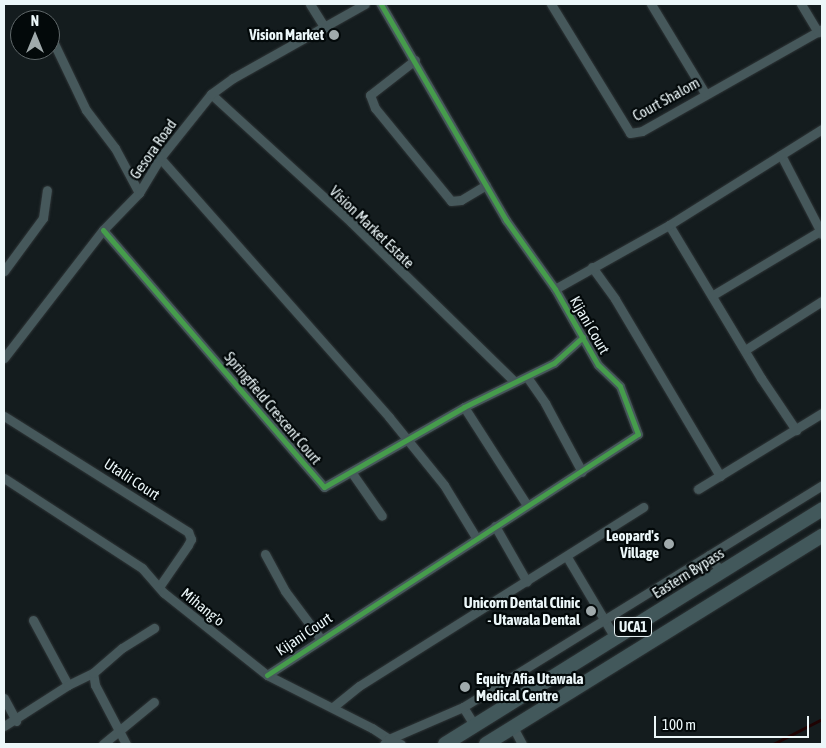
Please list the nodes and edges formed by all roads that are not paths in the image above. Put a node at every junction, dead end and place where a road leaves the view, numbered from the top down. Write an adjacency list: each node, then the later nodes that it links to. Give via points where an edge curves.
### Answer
1 (310, 4): 7 (street)
2 (365, 4): 7 (street, Gesora Road)
3 (381, 4): 10 (street, Kijani Court)
4 (551, 4): 11 (street, Court Shalom, via 630,133 642,131)
5 (651, 4): 11 (street)
6 (801, 4): 8 (street)
7 (324, 28): 12 (street, Gesora Road, via 233,78)
8 (820, 30): 11 (street, Court Shalom)
9 (60, 56): 18 (street, via 86,110 115,148)
10 (415, 60): 16 (street, Kijani Court); 16 (street, via 370,95 375,108 451,201 461,200)
11 (705, 93)
12 (211, 94): 15 (street, Gesora Road); 31 (street, Vision Market Estate, via 351,222)
13 (822, 129): 14 (street)
14 (781, 155): 19 (street); 21 (street)
15 (160, 158): 18 (street, Gesora Road); 36 (street)
16 (486, 185): 24 (street, Kijani Court, via 506,220)
17 (47, 190): 23 (street, via 48,201 43,218)
18 (139, 193): 20 (street, Gesora Road)
19 (669, 225): 22 (street); 25 (street)
20 (103, 230): 29 (street, Gesora Road); 38 (street, Springfield Crescent Court, via 321,485 328,486)
21 (821, 232): 25 (street)
22 (592, 267): 24 (street); 39 (street, via 615,299)
23 (4, 271)
24 (555, 289): 27 (street, Kijani Court)
25 (713, 295): 28 (street)
26 (822, 301): 28 (street)
27 (583, 337): 30 (street, Springfield Crescent Court, via 554,363); 37 (street, Kijani Court, via 598,365 620,386 638,434)
28 (745, 350): 35 (street)
29 (4, 356)
30 (527, 377): 31 (street, Springfield Crescent Court, via 520,382); 37 (street, via 546,403)
31 (514, 381): 32 (street, Springfield Crescent Court)
32 (464, 407): 36 (street, Springfield Crescent Court); 43 (street)
33 (822, 413): 35 (street)
34 (4, 416): 57 (street, Utalii Court, via 188,532 191,539 188,545)
35 (796, 430): 39 (street)
36 (408, 442): 38 (street, Springfield Crescent Court); 50 (street, via 444,485)
37 (582, 472): 43 (street, Kijani Court)
38 (352, 473): 46 (street)
39 (720, 476): 42 (street)
40 (4, 478): 57 (street, Mihang'o, via 142,568)
41 (822, 485): 52 (street)
42 (698, 489)
43 (527, 505): 47 (street, Kijani Court)
44 (643, 507): 54 (street)
45 (822, 510): 48 (main road, Eastern Bypass / UCA1)
46 (382, 516)
47 (495, 526): 50 (street, Kijani Court); 56 (street)
48 (779, 536): 53 (main road); 55 (main road, Eastern Bypass / UCA1)
49 (822, 536): 53 (main road, UCA1)
50 (477, 539): 61 (street, Kijani Court)
51 (265, 554): 61 (street, via 285,591)
52 (709, 555): 55 (street); 58 (street)
53 (792, 555): 73 (main road, UCA1)
54 (567, 557): 56 (street); 58 (street)
55 (721, 572): 62 (main road, Eastern Bypass / UCA1)
56 (527, 582): 68 (street, via 359,686)
57 (159, 586): 64 (street, Mihang'o)
58 (603, 619): 62 (street); 69 (street)
59 (33, 620): 65 (street)
60 (154, 628): 63 (street, via 122,648)
61 (320, 638): 64 (street, Kijani Court)
62 (615, 638): 72 (main road, Eastern Bypass / UCA1)
63 (93, 673): 65 (street); 74 (street, via 95,685)
64 (267, 675): 68 (street, Mihang'o)
65 (68, 685): 70 (street)
66 (4, 698): 70 (street)
67 (154, 702): 74 (street)
68 (333, 707): 75 (street, Mihang'o)
69 (463, 707): 72 (street); 75 (street)
70 (16, 721): 71 (street)
71 (4, 726)
72 (475, 726): 79 (main road, Eastern Bypass / UCA1)
73 (513, 727): 80 (main road, UCA1); 81 (street)
74 (120, 732): 76 (street); 77 (street)
75 (387, 742): 78 (street, Mihang'o)
76 (103, 744)
77 (126, 744)
78 (401, 744)
79 (445, 744)
80 (486, 744)
81 (522, 744)

